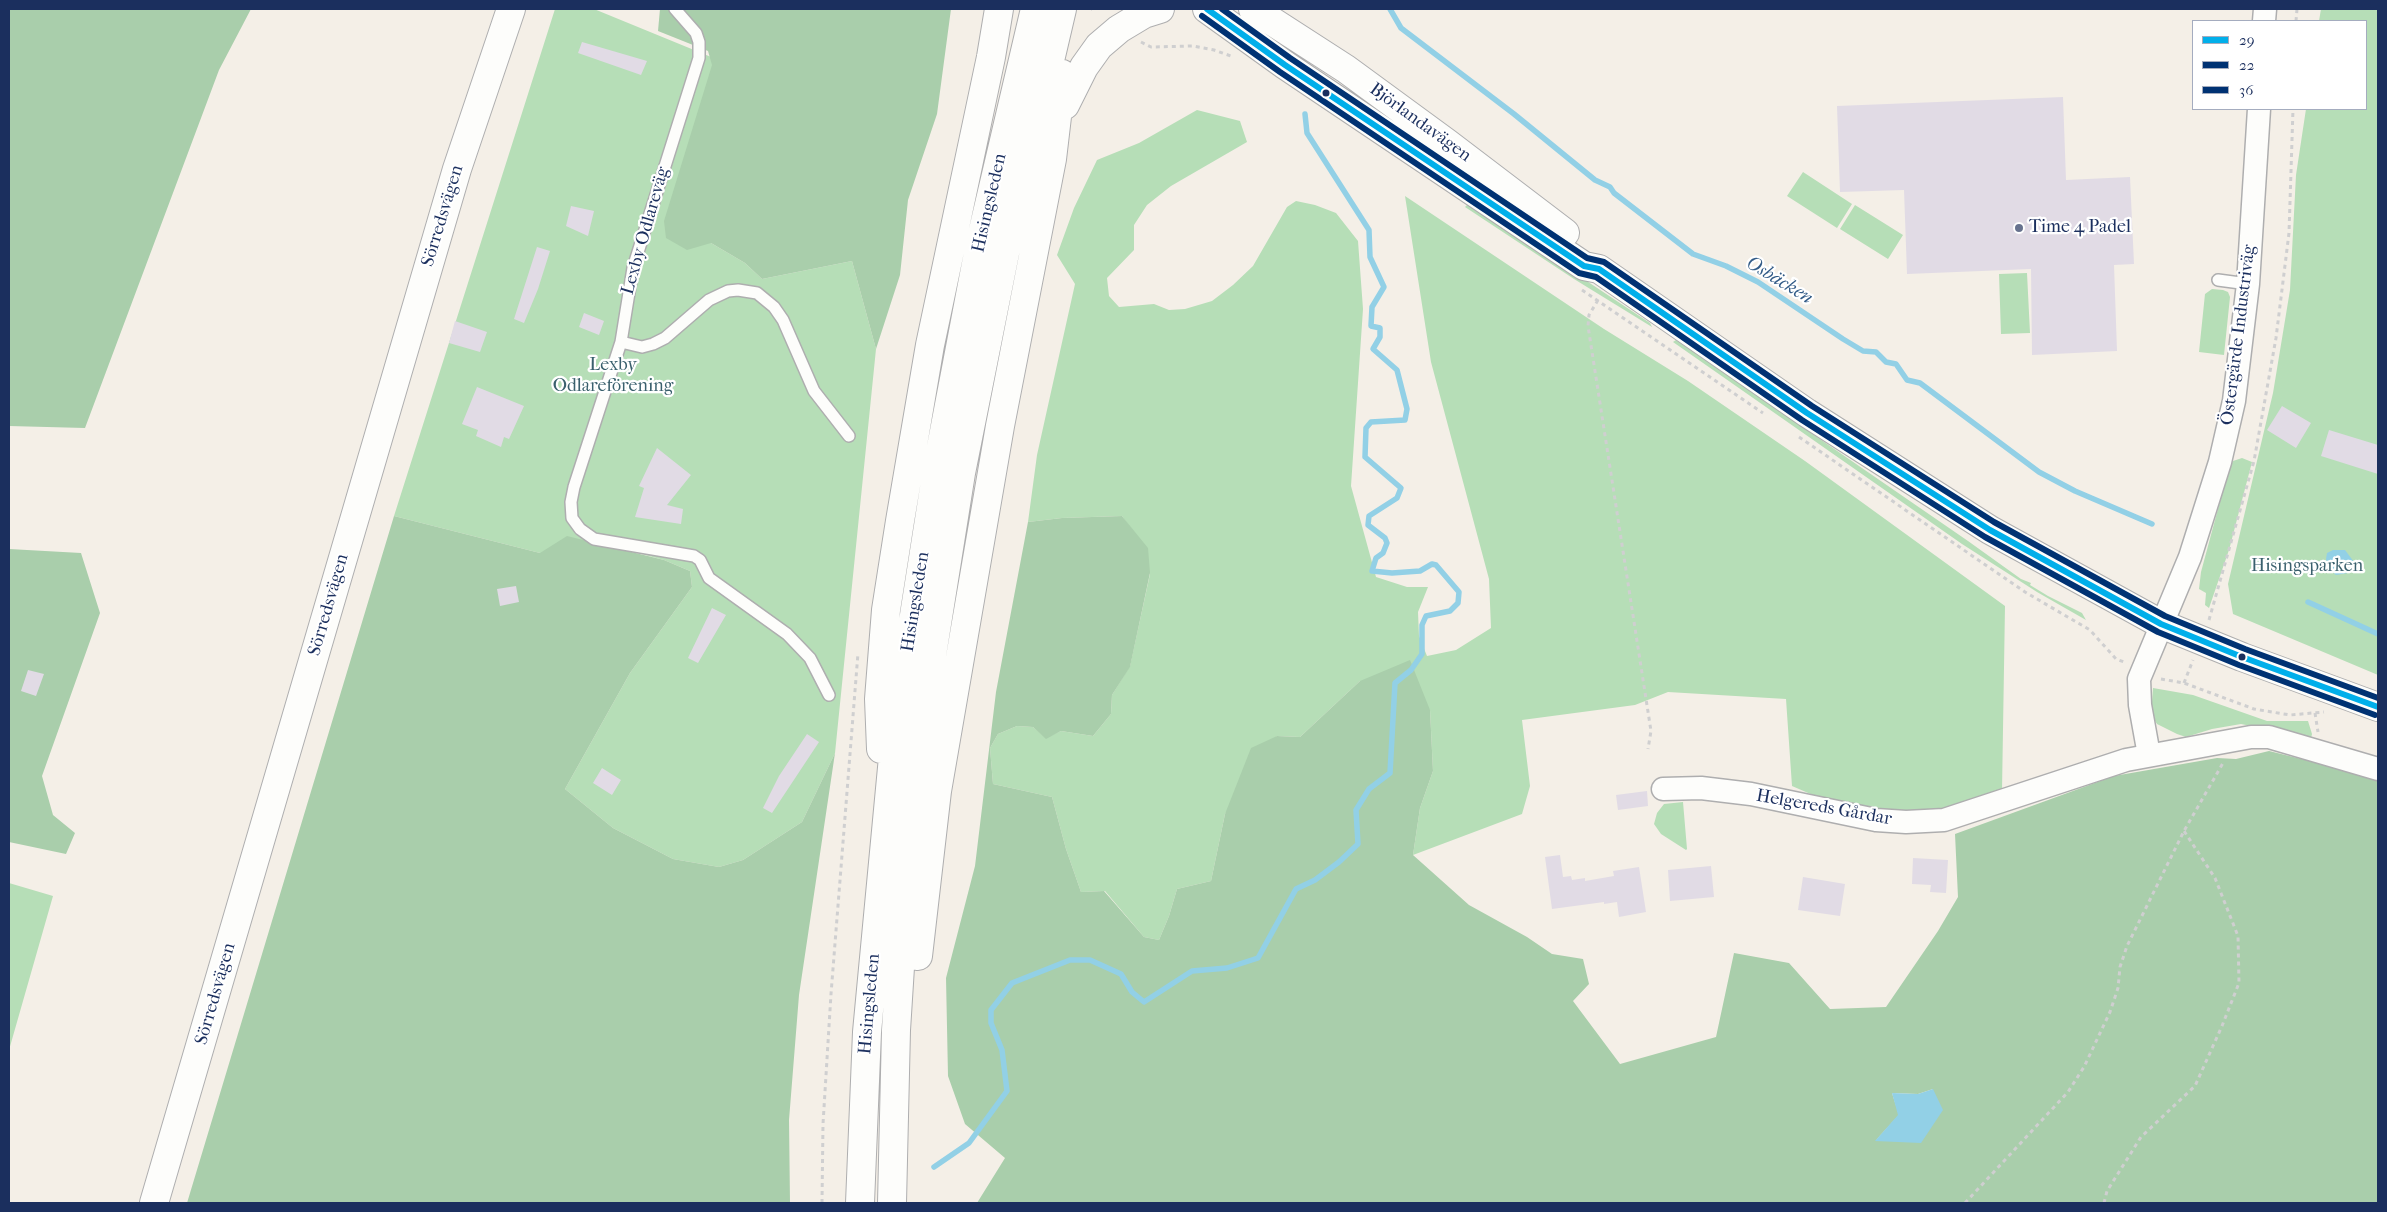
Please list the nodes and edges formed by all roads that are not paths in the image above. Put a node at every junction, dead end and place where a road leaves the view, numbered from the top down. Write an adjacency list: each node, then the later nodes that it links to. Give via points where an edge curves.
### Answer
1 (511, 9): 25 (main road, Sörredsvägen, via 457,169)
2 (675, 9): 15 (lane, Lexby Odlareväg, via 696,33 699,58 633,268)
3 (999, 9): 23 (main road, via 930,345 886,610 878,699)
4 (1035, 9): 23 (main road, Hisingsleden, via 980,243 938,463 895,736)
5 (1062, 9): 24 (main road, Hisingsleden, via 1005,253 959,484 920,733 909,825 896,1030)
6 (1075, 9): 11 (main road, via 1058,99)
7 (1160, 9): 11 (main road, via 1144,14 1119,29 1099,46 1084,67)
8 (1207, 9): 12 (main road, Björlandavägen, via 1584,266)
9 (1253, 9): 12 (main road, Björlandavägen, via 1346,69 1447,143 1592,254)
10 (2259, 110): 14 (street, Östergärde Industriväg)
11 (1058, 120): 24 (main road, via 998,436 938,781)
12 (1599, 269): 17 (main road, Björlandavägen, via 1807,413 1990,530)
13 (2218, 280): 14 (lane)
14 (2248, 284): 17 (street, Östergärde Industriväg, via 2234,402 2220,462 2190,557)
15 (621, 342): 16 (lane, via 642,347 653,344 665,338 714,297 738,290 756,293 774,306 814,391); 18 (lane, Lexby Odlareväg, via 574,487 572,518 594,539 694,556 700,560 710,578 787,634 810,658)
16 (849, 436)
17 (2161, 624): 19 (main road, Björlandavägen); 20 (street, Östergärde Industriväg, via 2139,679)
18 (829, 695)
19 (2378, 707)
20 (2149, 754): 21 (street, Helgereds Gårdar, via 2269,737); 22 (street, Helgereds Gårdar, via 1944,820 1928,822 1876,820 1752,794 1701,788)
21 (2378, 769)
22 (1662, 789)
23 (886, 826): 26 (main road, Hisingsleden, via 867,1032)
24 (893, 1164): 27 (main road, Hisingsleden)
25 (154, 1203)
26 (860, 1203)
27 (892, 1203)

